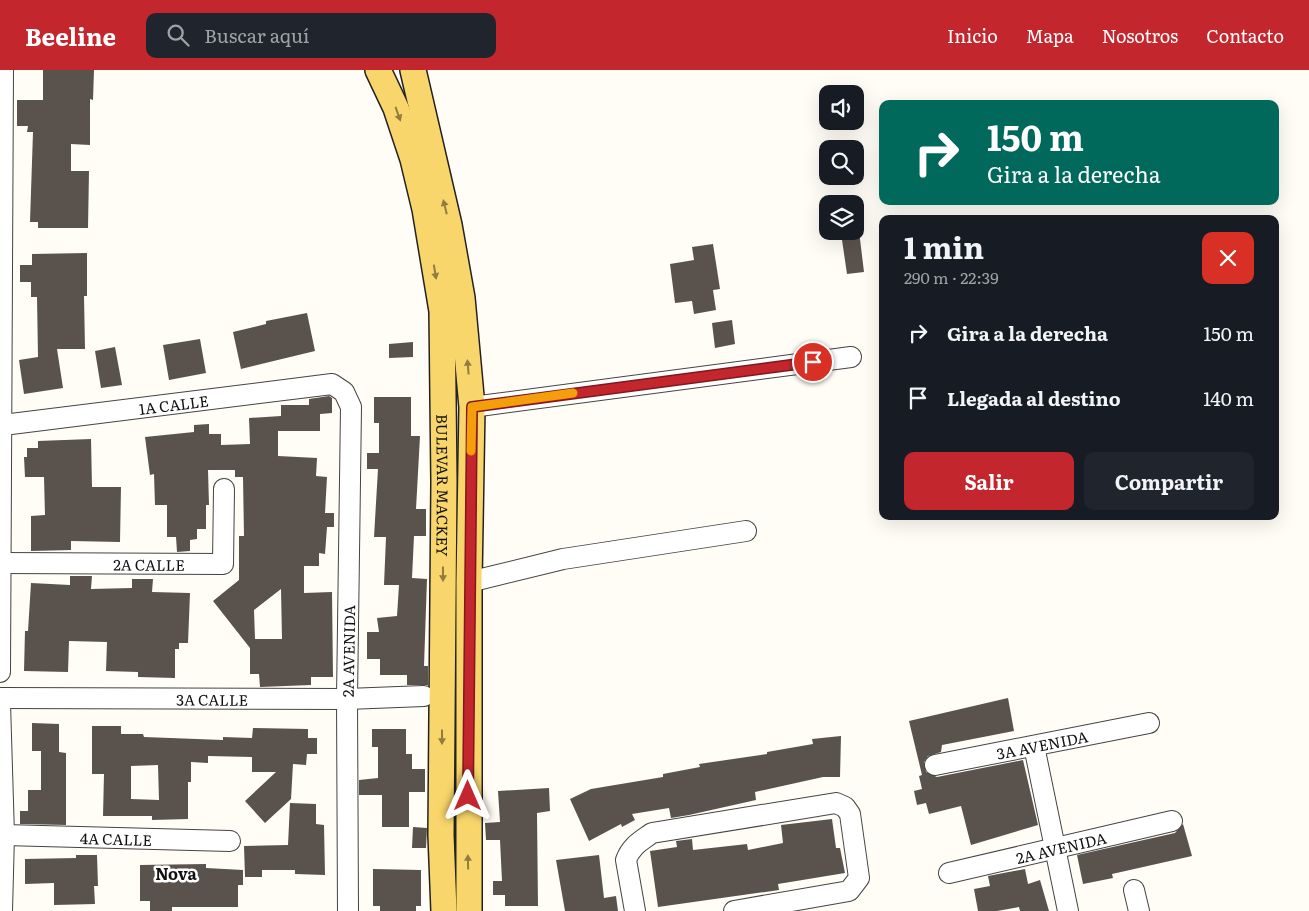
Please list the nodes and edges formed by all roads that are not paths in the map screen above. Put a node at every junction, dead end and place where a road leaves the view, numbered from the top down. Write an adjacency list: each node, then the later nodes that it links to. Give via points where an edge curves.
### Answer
1 (4, 70): 8 (street)
2 (378, 70): 29 (main road, BULEVAR MACKEY, one-way to 29, via 396,108 413,159 442,311 441,835)
3 (402, 70): 4 (main road, BULEVAR MACKEY)
4 (414, 80): 7 (main road, BULEVAR MACKEY, one-way to 4, via 462,298 449,225)
5 (850, 357): 7 (street)
6 (344, 392): 8 (street, 1A CALLE, via 332,384); 16 (street, 2A AVENIDA, via 351,407)
7 (472, 407): 12 (main road, BULEVAR MACKEY)
8 (3, 424): 11 (street)
9 (224, 489): 11 (street, 2A CALLE, via 223,564)
10 (746, 531): 12 (street, via 563,559)
11 (0, 563): 13 (street)
12 (469, 582): 30 (main road, BULEVAR MACKEY, one-way to 12)
13 (0, 672)
14 (424, 696): 16 (street, 3A CALLE)
15 (0, 698): 16 (street, 3A CALLE)
16 (347, 699): 28 (street, 2A AVENIDA)
17 (0, 703): 22 (street)
18 (1149, 723): 19 (street, 3A AVENIDA)
19 (1034, 746): 20 (street, 3A AVENIDA); 24 (street)
20 (935, 765)
21 (1172, 821): 24 (street, 2A AVENIDA)
22 (4, 835): 23 (street, 4A CALLE); 27 (street)
23 (230, 841)
24 (1054, 849): 25 (street, 2A AVENIDA); 33 (street)
25 (949, 873)
26 (1134, 890): 34 (street)
27 (2, 911)
28 (348, 911)
29 (444, 911)
30 (469, 911)
31 (635, 911): 32 (street, via 626,860 634,846 652,833 836,803 845,808 850,814 859,878 855,886 848,891)
32 (734, 911)
33 (1068, 911)
34 (1139, 911)

